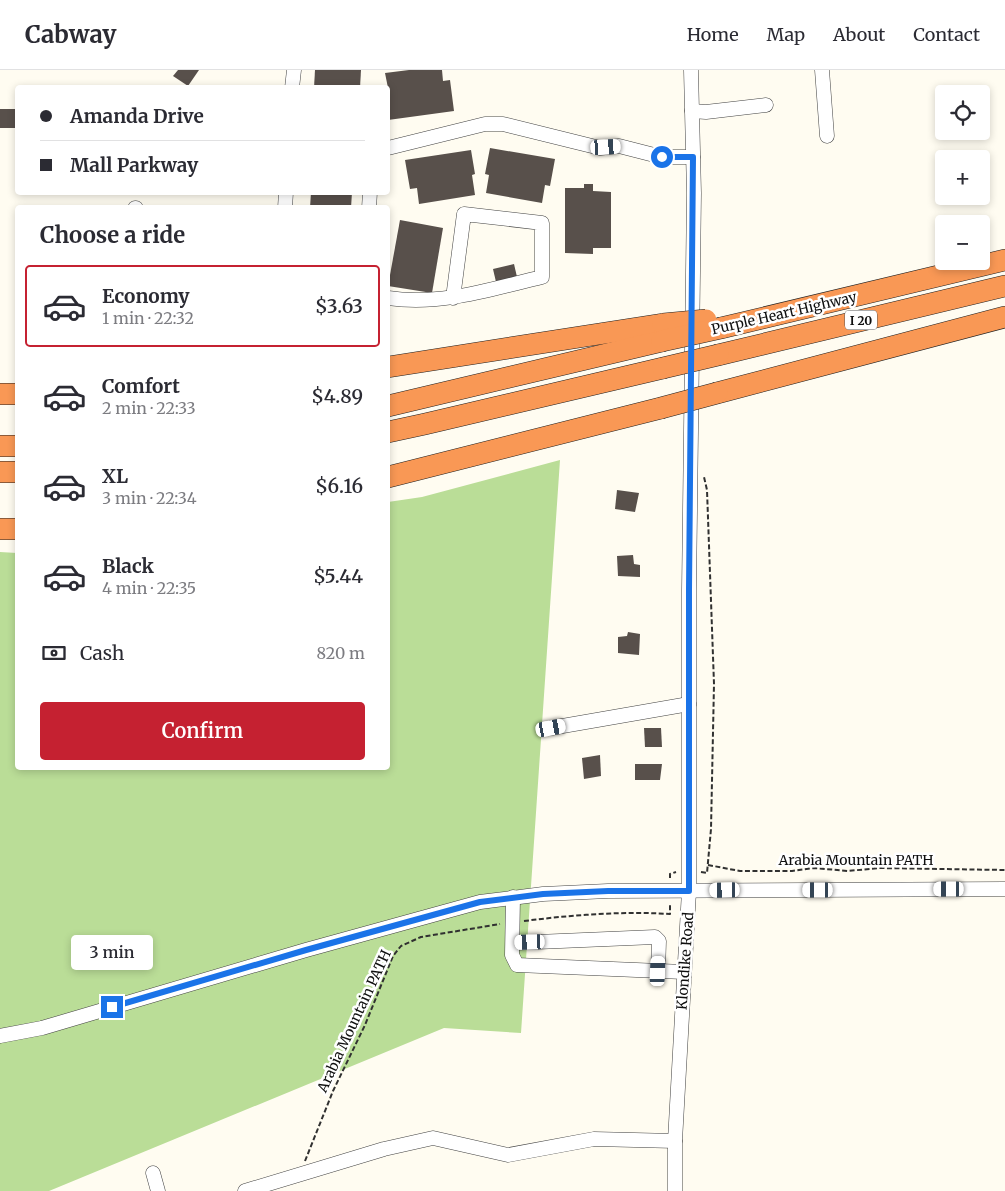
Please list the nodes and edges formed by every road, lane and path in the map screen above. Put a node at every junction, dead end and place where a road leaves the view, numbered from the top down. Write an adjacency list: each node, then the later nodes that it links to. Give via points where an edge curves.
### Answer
1 (294, 70): 4 (street)
2 (691, 70): 6 (street, Klondike Road)
3 (822, 70): 7 (street)
4 (292, 85)
5 (766, 105): 6 (street)
6 (692, 112): 9 (street, Klondike Road)
7 (827, 136)
8 (390, 148): 9 (street, via 485,124 503,124 600,148 619,146 662,157)
9 (693, 152): 29 (street, Klondike Road)
10 (1005, 260): 15 (highway, Purple Heart Highway / I 20, bridge, via 760,318)
11 (1005, 286): 20 (highway, Purple Heart Highway / I 20, bridge)
12 (390, 298): 13 (street)
13 (453, 298): 13 (street, via 542,277 542,223 464,214)
14 (1005, 317): 25 (highway, bridge)
15 (662, 332): 16 (highway); 19 (highway, Purple Heart Highway / I 20)
16 (390, 367)
17 (0, 394): 18 (highway)
18 (15, 394)
19 (390, 405)
20 (390, 432)
21 (0, 446): 22 (highway)
22 (15, 446)
23 (0, 472): 24 (highway)
24 (15, 472)
25 (390, 476)
26 (704, 476): 31 (path, via 714,684)
27 (0, 529): 28 (highway)
28 (15, 529)
29 (689, 704): 30 (street); 35 (street, Klondike Road)
30 (551, 728)
31 (708, 865): 32 (path, Arabia Mountain PATH, via 740,871 814,868 848,871 880,868); 33 (path)
32 (1005, 870)
33 (707, 873)
34 (1005, 889): 35 (street)
35 (689, 891): 36 (street, via 591,892); 41 (street, Klondike Road)
36 (513, 898): 38 (street); 42 (street, via 442,912 42,1028)
37 (670, 914): 38 (path, Arabia Mountain PATH, via 571,916)
38 (512, 922): 39 (street); 45 (path, Arabia Mountain PATH, via 422,937 401,946 393,956)
39 (512, 943): 40 (street, via 512,955 517,965); 40 (street, via 655,937 659,941)
40 (658, 971): 41 (street)
41 (684, 972): 43 (street, Klondike Road)
42 (0, 1036)
43 (675, 1141): 45 (street, via 594,1139 508,1155 433,1138); 48 (street, Klondike Road)
44 (153, 1173): 46 (street)
45 (299, 1175): 47 (street)
46 (158, 1191)
47 (245, 1191)
48 (676, 1191)

